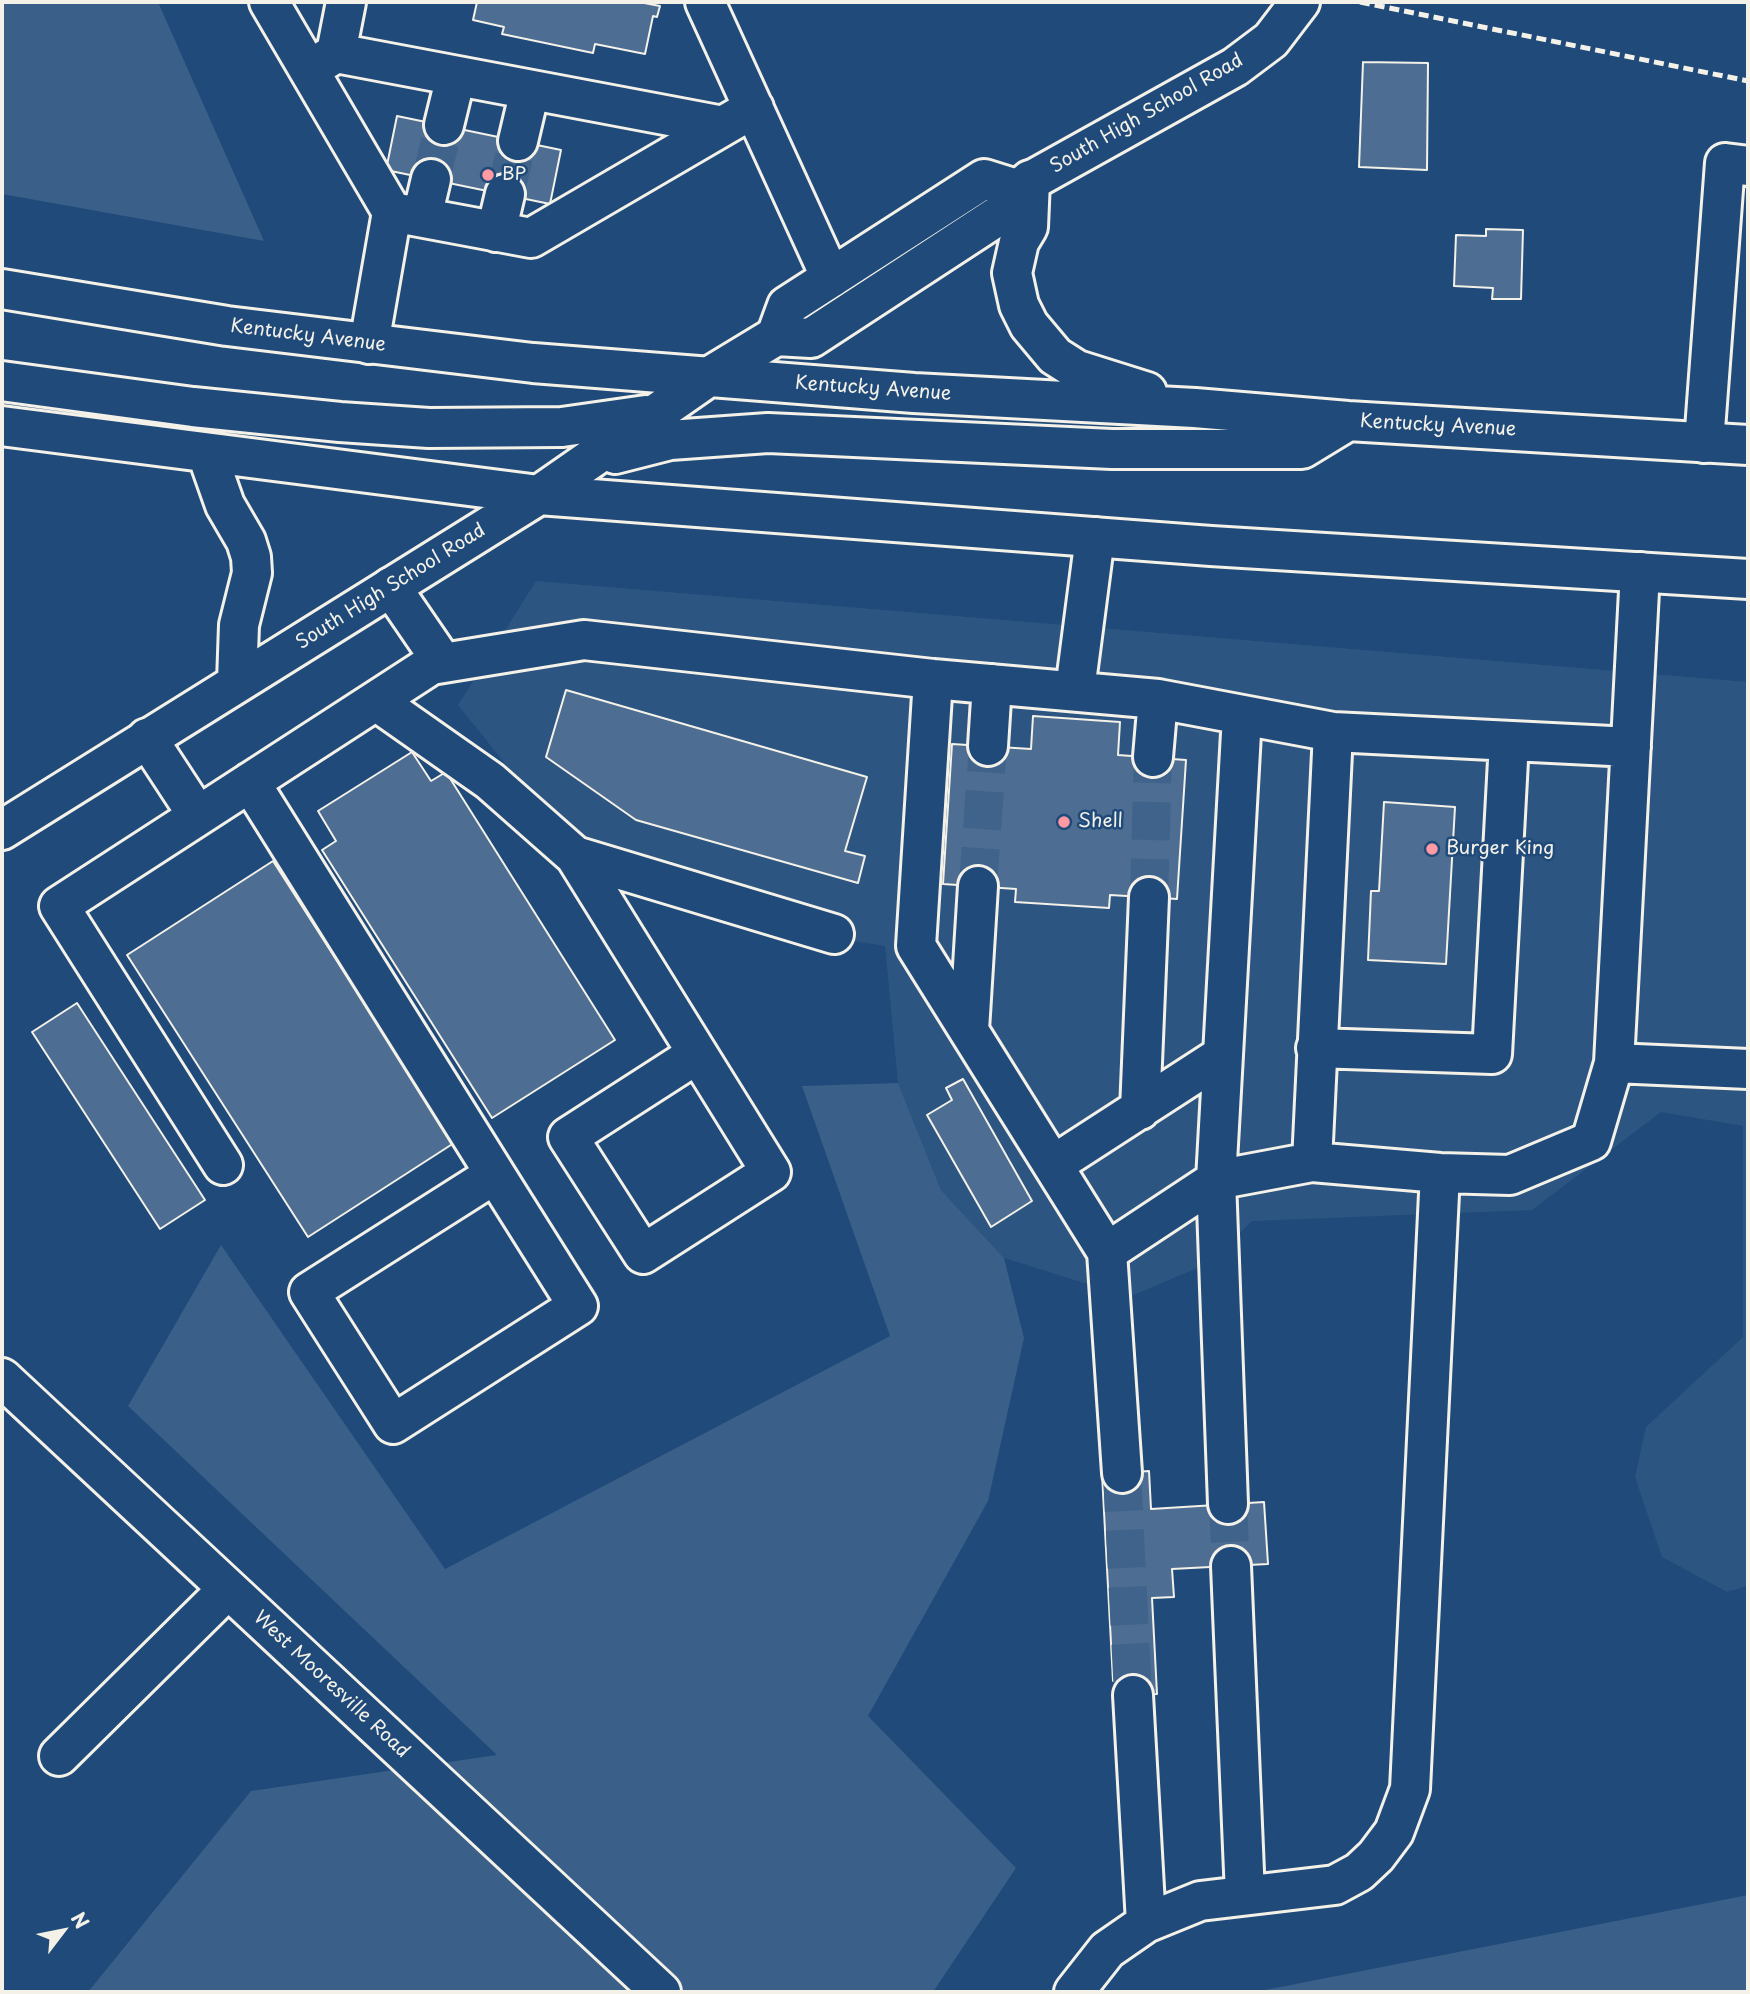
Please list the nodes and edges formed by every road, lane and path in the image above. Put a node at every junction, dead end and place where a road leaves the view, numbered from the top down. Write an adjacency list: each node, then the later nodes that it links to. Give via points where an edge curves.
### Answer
1 (269, 2): 5 (main road)
2 (346, 2): 5 (main road)
3 (705, 2): 8 (main road)
4 (1300, 2): 13 (main road, South High School Road, via 1271,40 1235,67)
5 (323, 62): 6 (main road); 15 (main road)
6 (456, 76): 7 (main road); 9 (main road)
7 (530, 90): 8 (main road); 10 (main road)
8 (738, 117): 16 (main road, via 531,238); 17 (main road)
9 (443, 125)
10 (518, 141)
11 (1748, 166): 27 (main road, via 1725,163)
12 (431, 179): 15 (main road)
13 (1023, 185): 17 (main road, via 984,179); 19 (main road, South High School Road, via 1010,208 811,338); 23 (main road, via 1028,228 1019,242 1012,273 1019,305 1042,342 1077,370)
14 (505, 194): 16 (main road)
15 (407, 214): 16 (main road); 20 (main road)
16 (496, 232)
17 (831, 278): 19 (main road, via 787,306)
18 (2, 289): 20 (main road, Kentucky Avenue)
19 (776, 336): 21 (main road, South High School Road)
20 (369, 344): 21 (main road, Kentucky Avenue, via 533,363)
21 (710, 376): 23 (main road, Kentucky Avenue, via 914,393); 24 (main road, South High School Road)
22 (2, 381): 24 (main road, via 193,407 429,428 562,427)
23 (1195, 408): 25 (main road, Kentucky Avenue)
24 (659, 412): 30 (main road, South High School Road)
25 (1348, 421): 27 (main road, Kentucky Avenue); 30 (main road, via 1302,449 1112,449 768,433 670,440 630,448)
26 (2, 426): 29 (main road)
27 (1704, 443): 28 (main road, Kentucky Avenue)
28 (1748, 445)
29 (207, 454): 31 (main road); 38 (main road, via 251,557 252,573 239,625)
30 (582, 466): 31 (main road, South High School Road)
31 (539, 495): 32 (main road); 35 (main road, South High School Road)
32 (1095, 537): 33 (main road); 40 (main road)
33 (1640, 572): 34 (main road); 48 (main road)
34 (1748, 579)
35 (391, 587): 36 (main road); 38 (main road, South High School Road)
36 (443, 663): 37 (main road, via 584,640); 42 (main road, via 431,665)
37 (933, 680): 39 (main road); 57 (main road, via 916,946)
38 (237, 682): 45 (main road, South High School Road)
39 (992, 684): 40 (main road); 47 (main road)
40 (1075, 690): 41 (main road)
41 (1158, 699): 43 (main road); 49 (main road)
42 (376, 701): 50 (main road); 53 (main road, via 490,781)
43 (1242, 715): 44 (main road); 60 (main road)
44 (1333, 732): 46 (main road); 58 (main road)
45 (147, 738): 51 (main road); 52 (main road, South High School Road)
46 (1509, 742): 48 (main road); 58 (main road, via 1492,1054)
47 (988, 746)
48 (1631, 747): 61 (main road)
49 (1153, 757)
50 (250, 782): 51 (main road); 68 (main road)
51 (198, 816): 65 (main road, via 59,906)
52 (2, 830)
53 (575, 856): 56 (main road); 59 (main road)
54 (978, 886): 57 (main road)
55 (1149, 897): 63 (main road)
56 (834, 934)
57 (968, 1030): 66 (main road)
58 (1316, 1048): 64 (main road)
59 (698, 1054): 59 (main road, via 771,1172 643,1254 568,1138)
60 (1223, 1055): 63 (main road); 69 (main road)
61 (1614, 1063): 62 (main road); 67 (main road, via 1591,1141 1510,1175)
62 (1748, 1069)
63 (1140, 1110): 66 (main road)
64 (1312, 1161): 67 (main road); 69 (main road)
65 (223, 1165)
66 (1053, 1166): 70 (main road)
67 (1440, 1173): 78 (main road, via 1410,1789 1394,1832 1359,1872 1335,1885)
68 (495, 1174): 68 (main road, via 309,1292 393,1424 578,1306)
69 (1216, 1180): 70 (main road); 73 (main road)
70 (1107, 1252): 72 (main road)
71 (2, 1378): 75 (main road, West Mooresville Road)
72 (1122, 1473)
73 (1228, 1504)
74 (1231, 1566): 78 (main road)
75 (228, 1589): 77 (main road); 80 (main road, West Mooresville Road)
76 (1133, 1695): 79 (main road)
77 (59, 1756)
78 (1245, 1895): 79 (main road, via 1200,1901)
79 (1146, 1923): 81 (main road, via 1108,1951)
80 (661, 1992)
81 (1074, 1992)

